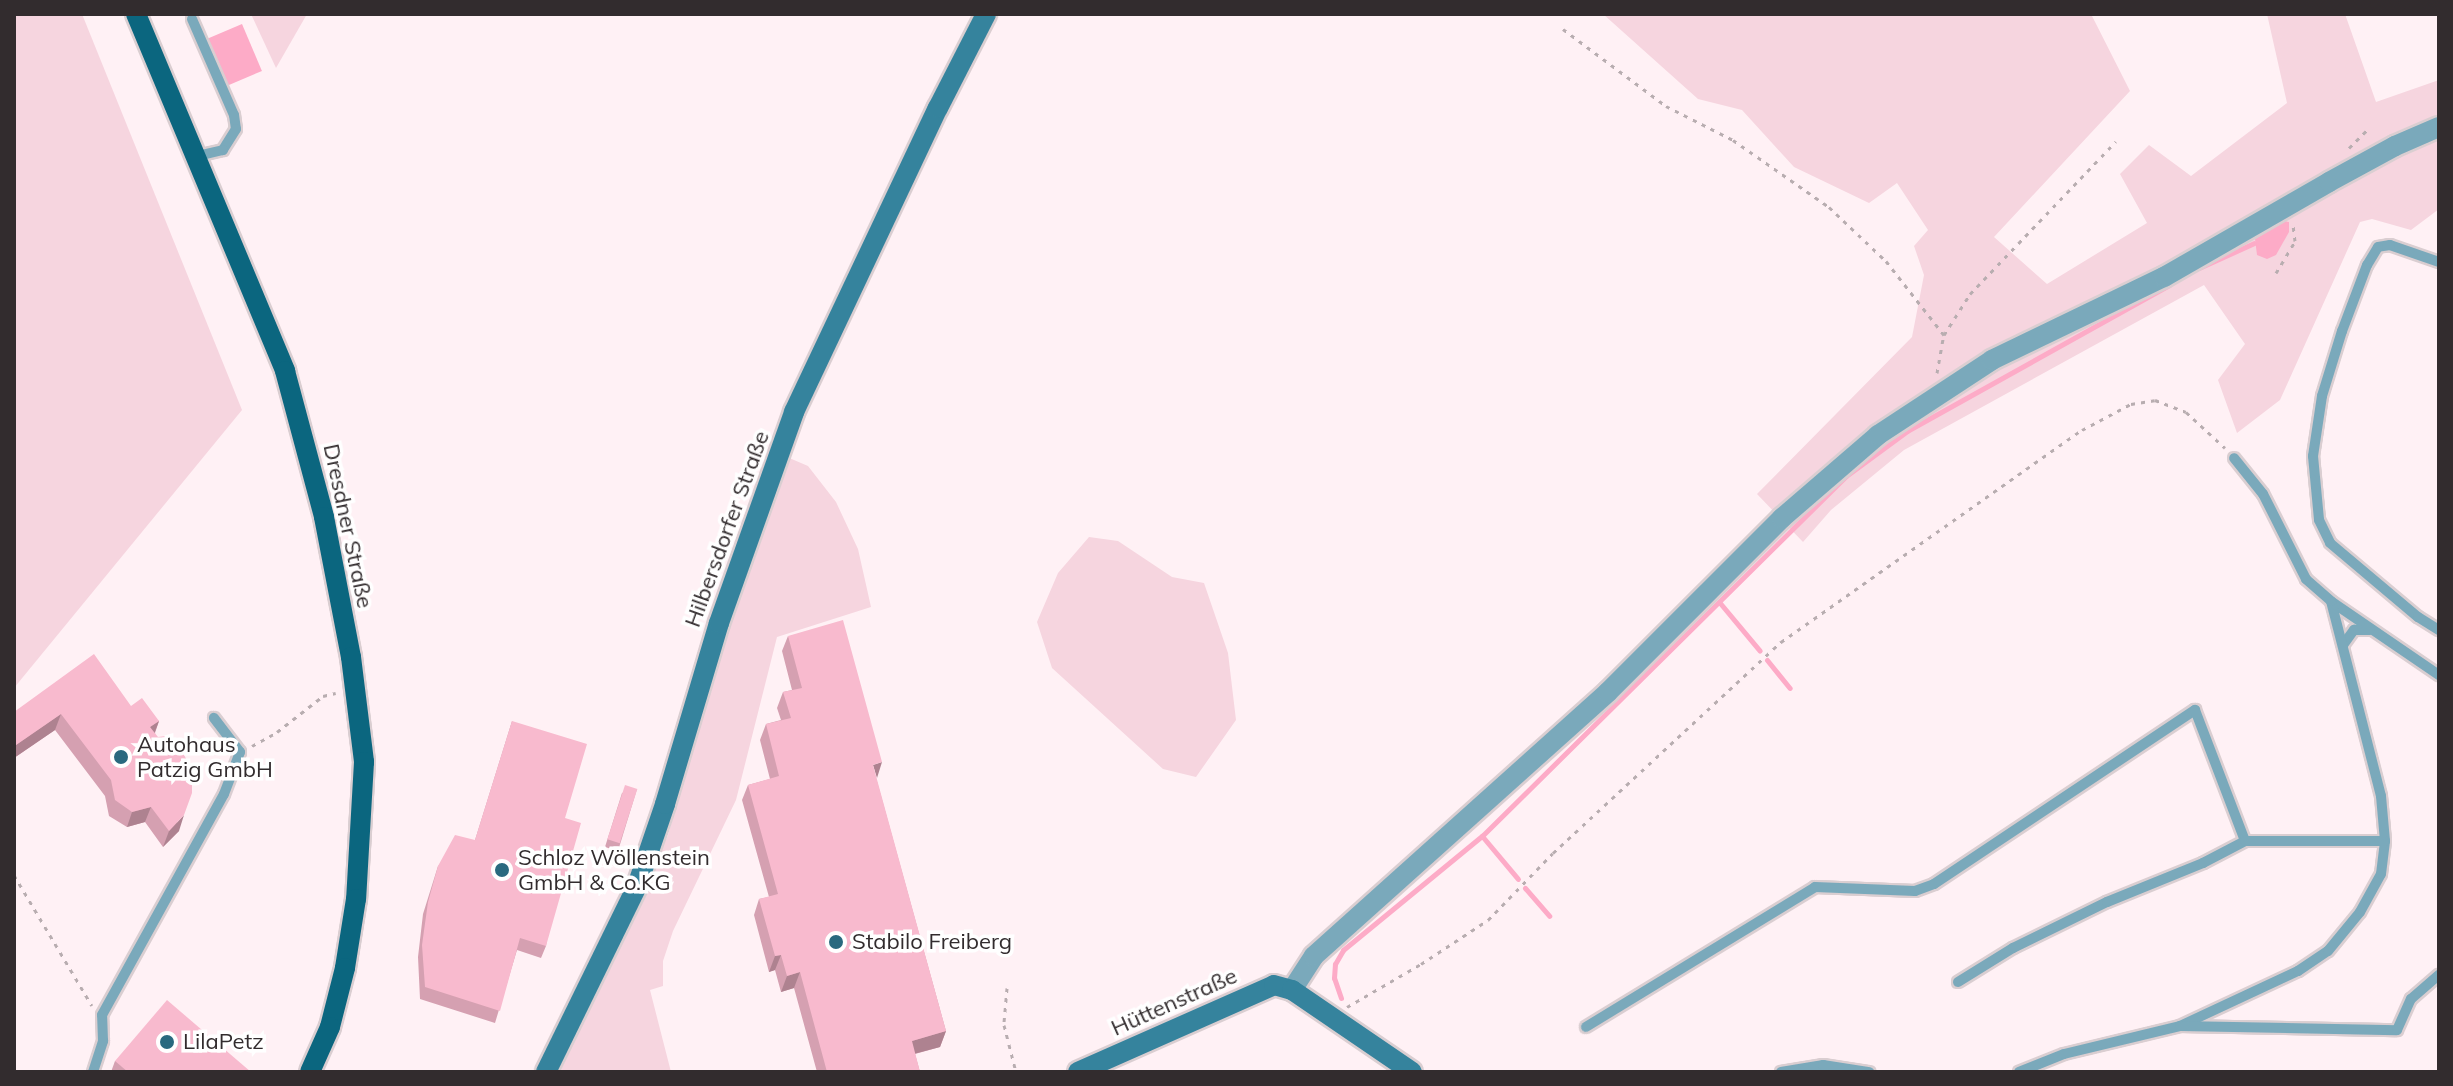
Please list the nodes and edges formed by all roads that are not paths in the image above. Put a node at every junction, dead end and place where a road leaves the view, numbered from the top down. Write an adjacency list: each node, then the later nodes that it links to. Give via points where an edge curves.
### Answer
1 (136, 14): 5 (main road, Dresdner Straße)
2 (986, 14): 23 (main road, Hilbersdorfer Straße, via 794,412 719,623 637,886)
3 (192, 19): 5 (lane, via 236,129 223,150)
4 (2439, 127): 18 (street, via 2395,146 2164,277 1992,360 1878,435 1782,518 1608,692 1314,956)
5 (196, 156): 22 (main road, Dresdner Straße, via 285,371 324,517 355,688 364,762 353,925 330,1027)
6 (2439, 262): 10 (lane, via 2390,245 2378,247 2342,331 2322,396 2313,456 2319,520 2330,543)
7 (2234, 458): 8 (lane, via 2263,494 2306,579)
8 (2331, 601): 9 (lane); 11 (lane)
9 (2372, 630): 11 (lane, via 2354,630); 12 (lane)
10 (2439, 630)
11 (2343, 645): 15 (lane, via 2381,796)
12 (2439, 675)
13 (214, 718): 21 (lane, via 240,752 224,794 102,1015 103,1041)
14 (2245, 841): 15 (lane); 17 (lane, via 2013,948); 20 (lane, via 2195,710 1934,884 1915,891 1815,887)
15 (2385, 841): 19 (lane, via 2381,874 2360,912 2328,951 2298,971)
16 (2439, 975): 19 (lane, via 2411,999 2397,1030)
17 (1958, 982)
18 (1292, 990): 24 (main road, Hüttenstraße, via 1274,985); 25 (main road)
19 (2180, 1026): 28 (lane, via 2064,1054)
20 (1586, 1027)
21 (93, 1072)
22 (310, 1072)
23 (546, 1072)
24 (1078, 1072)
25 (1412, 1072)
26 (1781, 1072): 27 (lane, via 1823,1065)
27 (1869, 1072)
28 (2019, 1072)

